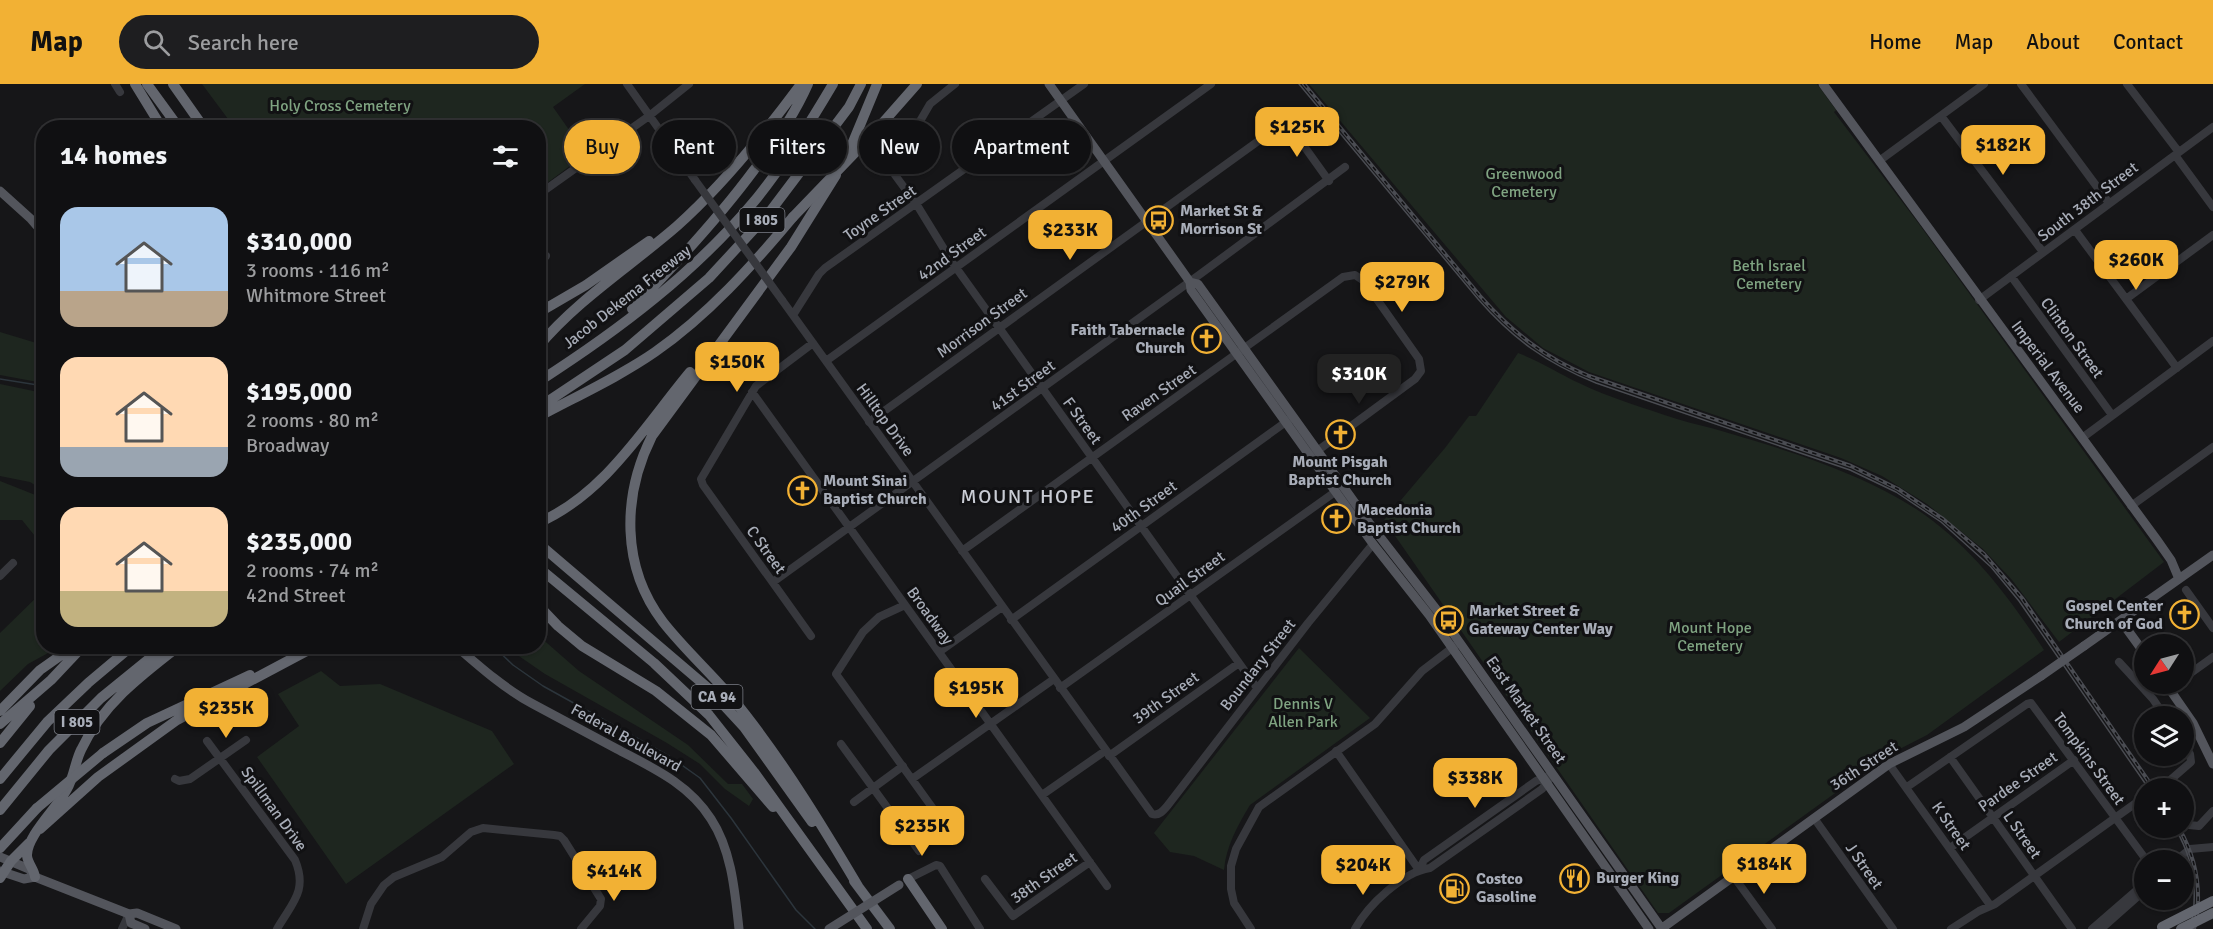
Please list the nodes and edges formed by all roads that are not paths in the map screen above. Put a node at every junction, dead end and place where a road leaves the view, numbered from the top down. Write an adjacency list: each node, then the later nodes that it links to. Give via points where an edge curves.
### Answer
1 (115, 84): 21 (street)
2 (135, 84): 25 (highway)
3 (147, 84): 26 (highway)
4 (173, 84): 27 (highway)
5 (627, 84): 23 (street, Hilltop Drive)
6 (689, 84): 23 (street)
7 (801, 84): 41 (highway, via 702,203)
8 (808, 84): 56 (highway, via 786,129 751,175 686,254)
9 (832, 84): 56 (highway, Jacob Dekema Freeway / I 805, via 799,141 757,198 694,266)
10 (861, 84): 64 (highway, I 805, via 849,107 769,213 709,278 625,350)
11 (876, 84): 48 (highway, via 850,151 797,238)
12 (918, 84): 65 (highway, bridge, via 725,292 680,333 629,368)
13 (956, 84): 37 (street, F Street, via 930,104 895,164 895,175)
14 (1049, 84): 22 (main road, East Market Street)
15 (1084, 84): 22 (street, Toyne Street)
16 (1211, 84): 30 (street, 42nd Street)
17 (1984, 84): 24 (street)
18 (2021, 84): 36 (street)
19 (2127, 84): 29 (street)
20 (1827, 85): 31 (main road, Imperial Avenue)
21 (120, 92)
22 (1061, 101): 30 (main road, East Market Street); 37 (street, Toyne Street)
23 (649, 116): 34 (street); 52 (street, Hilltop Drive, bridge)
24 (1941, 116): 31 (street); 44 (street)
25 (157, 120)
26 (173, 120)
27 (200, 120)
28 (2213, 126): 29 (street, South 38th Street)
29 (2176, 153): 36 (street, South 38th Street); 38 (street)
30 (1104, 161): 39 (main road, East Market Street); 45 (street, 42nd Street)
31 (1879, 161): 50 (main road, Imperial Avenue)
32 (1345, 167): 33 (street, 41st Street)
33 (1329, 181): 39 (street, Morrison Street, via 1286,121); 47 (street, 41st Street)
34 (546, 189)
35 (0, 190): 40 (main road)
36 (2109, 203): 42 (street, South 38th Street)
37 (917, 205): 45 (street, F Street); 52 (street, Toyne Street, via 825,268)
38 (2213, 207)
39 (1147, 221): 47 (main road, East Market Street); 53 (street, Morrison Street)
40 (36, 225)
41 (678, 225): 51 (highway); 54 (highway)
42 (2075, 230): 44 (street, South 38th Street); 49 (street)
43 (2213, 235): 49 (street)
44 (2043, 252): 46 (street, South 38th Street)
45 (956, 268): 53 (street, F Street); 59 (street, 42nd Street)
46 (2011, 276): 50 (street, South 38th Street); 66 (street, Clinton Street)
47 (1190, 282): 58 (main road, East Market Street, via 1198,284); 62 (street, 41st Street)
48 (752, 298): 76 (highway, via 599,483); 172 (highway, via 647,447 632,495 631,544 642,584 662,621 754,725 810,806)
49 (2127, 299): 60 (street)
50 (1979, 300): 69 (main road, Imperial Avenue)
51 (546, 308)
52 (793, 315): 57 (street, Hilltop Drive)
53 (999, 328): 62 (street, F Street); 68 (street, Morrison Street)
54 (546, 339)
55 (2213, 341): 60 (street)
56 (599, 343): 61 (highway, Jacob Dekema Freeway / I 805)
57 (813, 343): 59 (street, Hilltop Drive); 63 (street, via 765,377)
58 (1240, 352): 67 (main road, East Market Street); 71 (street, Raven Street, via 1342,277 1355,275 1364,281 1419,359 1421,371); 72 (street, Raven Street)
59 (825, 361): 68 (street, Hilltop Drive)
60 (2177, 368): 66 (street)
61 (546, 377)
62 (1042, 389): 72 (street, F Street); 73 (street, 41st Street)
63 (752, 392): 78 (street, Broadway); 87 (street, C Street, via 701,479)
64 (546, 403)
65 (546, 413)
66 (2112, 415): 69 (street)
67 (1289, 420): 71 (main road, East Market Street); 77 (street, 40th Street)
68 (869, 422): 73 (street, Hilltop Drive)
69 (2082, 438): 75 (main road, Imperial Avenue)
70 (2213, 447): 75 (street)
71 (1314, 454): 74 (main road, East Market Street); 90 (main road, East Market Street)
72 (1091, 457): 77 (street, F Street); 81 (street, Raven Street)
73 (913, 483): 78 (street, 41st Street); 81 (street, Hilltop Drive)
74 (1335, 492): 79 (main road, East Market Street); 89 (street, Quail Street)
75 (2131, 506): 86 (main road, Imperial Avenue, via 2171,560)
76 (546, 519)
77 (1141, 526): 89 (street, F Street); 94 (street, 40th Street)
78 (850, 528): 87 (street, 41st Street); 91 (street, Broadway)
79 (1373, 544): 90 (main road, via 1384,549); 99 (main road, East Market Street); 116 (street, Boundary Street)
80 (546, 550): 172 (highway, CA 94, via 688,669 725,706)
81 (962, 551): 92 (street, Hilltop Drive)
82 (2212, 557): 86 (main road)
83 (13, 563): 85 (street)
84 (546, 574): 151 (highway, CA 94, via 692,697 741,754)
85 (0, 576)
86 (2179, 579): 95 (main road)
87 (773, 582): 97 (street, C Street)
88 (2186, 590): 96 (street)
89 (1190, 595): 111 (street, F Street); 115 (street, Quail Street)
90 (1429, 599): 99 (main road, East Market Street)
91 (905, 605): 100 (street, Broadway); 133 (street, via 879,616 863,632 836,674)
92 (1002, 607): 94 (street, Hilltop Drive); 100 (street)
93 (546, 613): 151 (highway, via 582,646 656,691 711,735)
94 (1011, 620): 113 (street, Hilltop Drive)
95 (2121, 621): 98 (main road); 131 (main road, 36th Street, bridge, via 1964,727)
96 (2213, 628)
97 (811, 636)
98 (2134, 639)
99 (1456, 645): 126 (street, via 1422,671 1374,724); 135 (main road, East Market Street)
100 (939, 652): 121 (street, Broadway)
101 (63, 654): 119 (highway, via 40,670)
102 (75, 654): 114 (highway)
103 (122, 654): 137 (highway, I 805, via 48,721)
104 (155, 654): 146 (highway, I 805, via 101,698 49,750)
105 (169, 654): 153 (highway, via 117,697 98,719 81,750 68,789)
106 (297, 654): 157 (highway, bridge, via 147,723 55,792)
107 (300, 654): 153 (highway, via 177,720 98,777)
108 (465, 654): 187 (main road, Federal Boulevard, via 530,702 668,776 695,798 723,844 734,886)
109 (2213, 657): 112 (street)
110 (2119, 662): 118 (street)
111 (1239, 663): 116 (street, F Street); 127 (street, 39th Street)
112 (2194, 671)
113 (1054, 679): 115 (street, Hilltop Drive); 121 (street)
114 (51, 680): 120 (highway); 124 (highway)
115 (1060, 688): 127 (street, Hilltop Drive)
116 (1257, 688): 145 (street, Boundary Street)
117 (2173, 694): 132 (main road, via 2193,723)
118 (2158, 706)
119 (0, 711)
120 (0, 724)
121 (990, 724): 139 (street); 142 (street, Broadway)
122 (246, 740): 129 (street)
123 (207, 741): 129 (street, Spillman Drive)
124 (0, 743)
125 (841, 744): 141 (street)
126 (1336, 751): 165 (street); 193 (street, via 1259,807 1236,849 1231,863 1231,889 1234,903)
127 (1107, 753): 142 (street, 39th Street); 145 (street, Hilltop Drive, via 1152,814 1161,813)
128 (1950, 757): 130 (street, Tompkins Street, via 2031,703); 140 (street); 148 (street, L Street)
129 (221, 758): 138 (street, via 190,779); 184 (street, Spillman Drive, via 295,860 301,874 298,895)
130 (2073, 760): 148 (street, Pardee Street); 150 (street, Tompkins Street)
131 (1889, 764): 140 (street, K Street); 149 (main road, 36th Street)
132 (2213, 764)
133 (903, 766): 139 (street); 141 (street)
134 (2186, 766): 136 (street)
135 (1547, 778): 165 (street, via 1536,781 1424,860); 195 (main road, East Market Street); 196 (main road, East Market Street)
136 (2173, 778)
137 (0, 779)
138 (175, 779)
139 (912, 779): 154 (street)
140 (1907, 787): 158 (street, K Street)
141 (873, 788): 143 (street); 161 (street)
142 (1041, 795): 164 (street, Broadway)
143 (854, 802)
144 (2134, 804): 150 (street)
145 (1168, 805)
146 (0, 810)
147 (2213, 811): 152 (street, via 2199,826)
148 (1992, 816): 158 (street, Pardee Street); 167 (street, L Street)
149 (1814, 818): 169 (main road, 36th Street); 198 (street, J Street)
150 (2115, 818): 159 (street, Tompkins Street); 167 (street)
151 (789, 822): 189 (highway, CA 94)
152 (2194, 826)
153 (40, 828): 155 (highway)
154 (947, 828)
155 (32, 841): 163 (highway); 168 (highway, via 27,855)
156 (2213, 847): 160 (street)
157 (0, 848)
158 (1950, 848): 177 (street, K Street)
159 (2139, 850)
160 (2189, 850)
161 (919, 851)
162 (0, 857): 163 (main road)
163 (11, 861): 166 (highway); 168 (main road, via 29,869)
164 (1090, 862): 170 (street, 38th Street, via 1013,916); 173 (street, Broadway)
165 (1419, 870): 194 (street, via 1380,897)
166 (1, 874): 168 (main road)
167 (2034, 876): 177 (street); 200 (street, L Street)
168 (35, 877): 178 (main road)
169 (1734, 877): 196 (main road, 36th Street); 197 (street)
170 (985, 879)
171 (904, 882): 188 (main road, bridge); 191 (highway); 192 (street, via 929,867 940,866)
172 (858, 886): 190 (highway, CA 94)
173 (1107, 886)
174 (2134, 893): 201 (street)
175 (2134, 900): 202 (street)
176 (2213, 901): 180 (highway, bridge)
177 (1990, 905): 199 (street)
178 (129, 914): 181 (street); 182 (main road, via 131,923); 183 (main road, via 137,913)
179 (2213, 914): 203 (highway, bridge)
180 (2159, 928)
181 (122, 929)
182 (145, 929)
183 (176, 929)
184 (277, 929)
185 (363, 929): 186 (street, via 371,904 384,885 442,857 471,832 483,828 554,835 564,840 601,899 600,906)
186 (581, 929)
187 (739, 929)
188 (830, 929)
189 (867, 929)
190 (890, 929)
191 (942, 929)
192 (980, 929)
193 (1251, 929)
194 (1355, 929)
195 (1649, 929)
196 (1662, 929)
197 (1772, 929)
198 (1893, 929)
199 (1951, 929)
200 (2072, 929)
201 (2092, 929)
202 (2101, 929)
203 (2181, 929)

